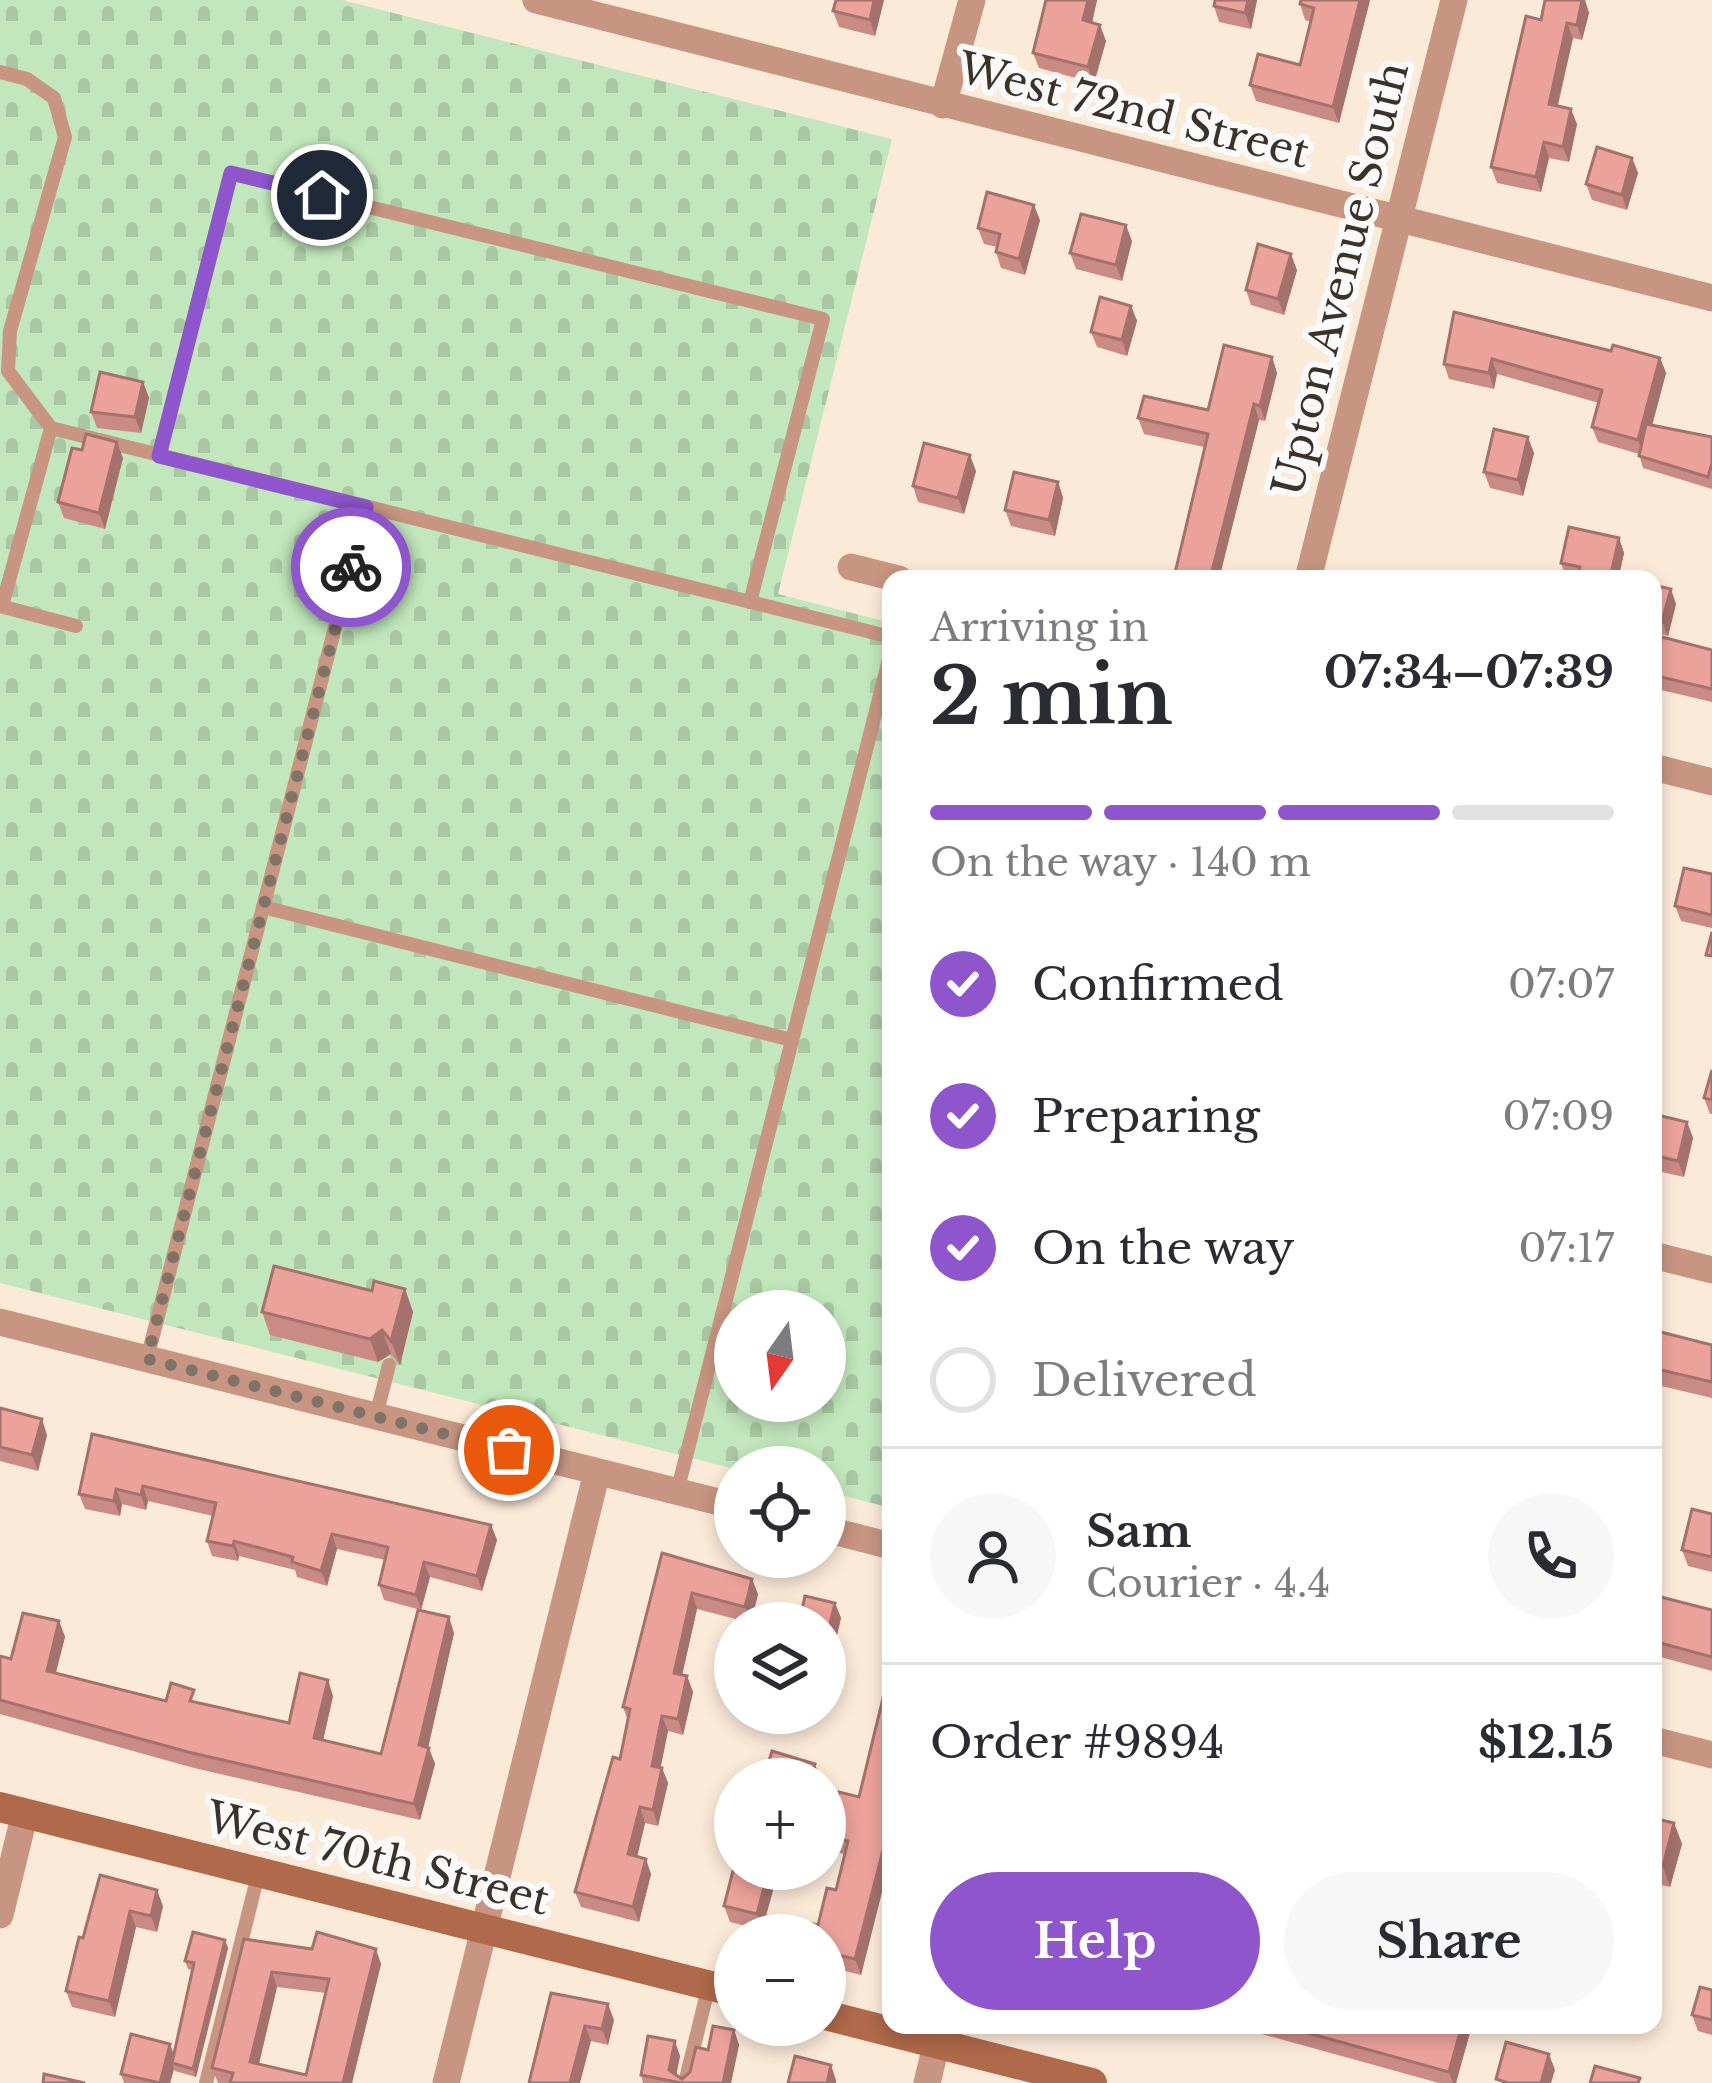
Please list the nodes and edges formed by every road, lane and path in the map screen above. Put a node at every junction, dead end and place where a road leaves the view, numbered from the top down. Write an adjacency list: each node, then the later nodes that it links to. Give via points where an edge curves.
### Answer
1 (536, 0): 5 (street, West 72nd Street)
2 (972, 0): 5 (street)
3 (1454, 0): 6 (street, Upton Avenue South)
4 (0, 72): 8 (lane, via 54,98 65,137 10,331 8,371)
5 (943, 105): 6 (street, West 72nd Street)
6 (1399, 219): 7 (street, West 72nd Street); 12 (street, Upton Avenue South)
7 (1712, 298)
8 (51, 428): 9 (lane); 15 (lane)
9 (159, 456): 10 (lane); 14 (lane, via 231,173 436,223 823,319)
10 (366, 507): 14 (lane); 21 (lane)
11 (851, 567): 13 (street)
12 (1309, 570)
13 (882, 575)
14 (750, 602): 17 (lane)
15 (1, 606): 16 (lane)
16 (76, 626)
17 (882, 635)
18 (882, 687): 22 (lane)
19 (1662, 769): 20 (street)
20 (1712, 782)
21 (263, 908): 22 (lane); 26 (lane)
22 (792, 1040): 30 (lane)
23 (1662, 1257): 24 (street)
24 (1712, 1270)
25 (0, 1322): 26 (street)
26 (147, 1359): 28 (street)
27 (389, 1365): 28 (lane)
28 (376, 1416): 29 (street)
29 (597, 1472): 30 (street); 39 (street)
30 (677, 1492): 31 (street)
31 (714, 1501)
32 (846, 1534): 33 (street)
33 (882, 1544)
34 (1662, 1742): 35 (street)
35 (1712, 1755)
36 (12, 1810): 37 (street, West 70th Street); 38 (street)
37 (259, 1871): 39 (street, West 70th Street); 45 (lane)
38 (0, 1916)
39 (484, 1928): 40 (street, West 70th Street); 46 (street)
40 (714, 1986)
41 (714, 2009): 47 (lane)
42 (846, 2018): 43 (street)
43 (882, 2024)
44 (939, 2034): 48 (street); 49 (street)
45 (206, 2083)
46 (446, 2083)
47 (685, 2083)
48 (927, 2083)
49 (1092, 2083)

